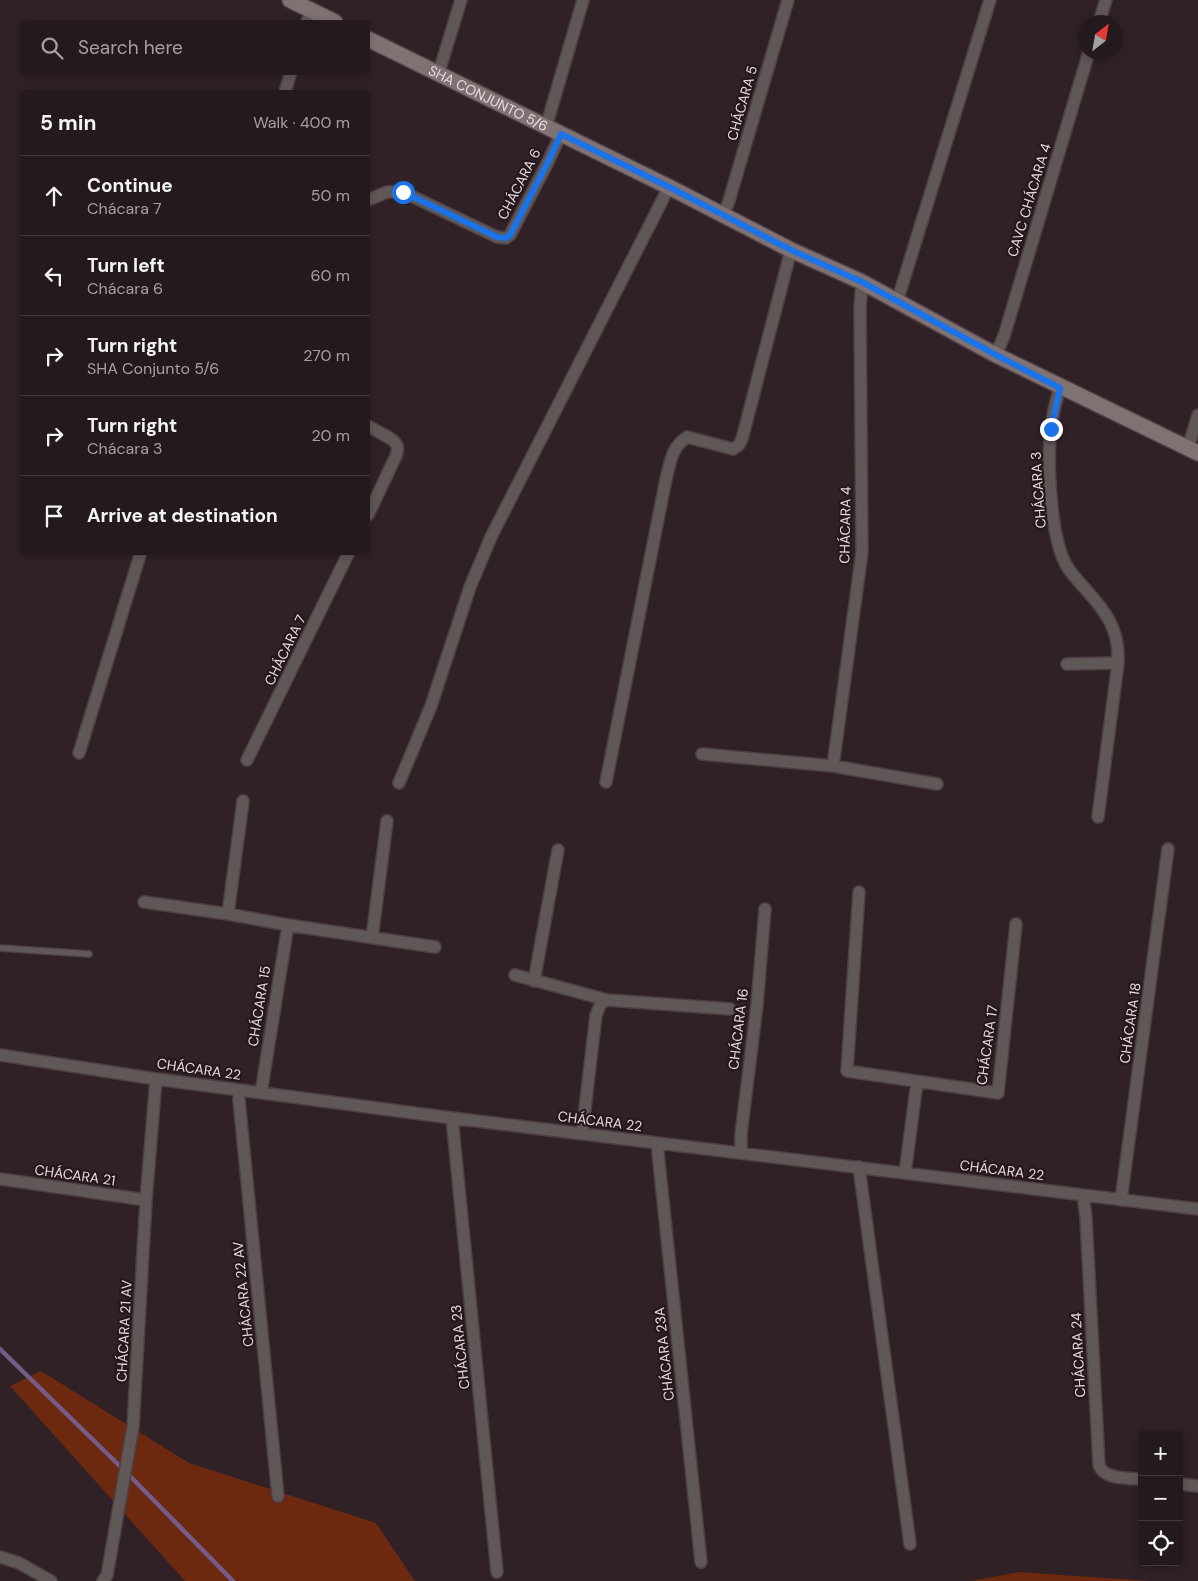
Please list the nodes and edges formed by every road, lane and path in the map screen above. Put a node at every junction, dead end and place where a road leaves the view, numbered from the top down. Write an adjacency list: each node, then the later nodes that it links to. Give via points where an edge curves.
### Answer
1 (290, 0): 8 (street)
2 (461, 0): 13 (street)
3 (583, 0): 15 (street)
4 (788, 0): 19 (street, CHÁCARA 5, via 728,204)
5 (990, 0): 22 (street)
6 (1106, 0): 7 (street)
7 (1101, 15)
8 (309, 17): 9 (street)
9 (324, 20)
10 (370, 40): 13 (street, SHA CONJUNTO 5/6)
11 (1087, 60): 23 (street, CAVC CHÁCARA 4)
12 (290, 75): 14 (street)
13 (438, 75): 15 (street, SHA CONJUNTO 5/6)
14 (286, 90)
15 (546, 127): 16 (street, SHA CONJUNTO 5/6)
16 (561, 134): 17 (street, SHA CONJUNTO 5/6); 18 (street, CHÁCARA 6, via 506,238 497,237 403,192 387,192)
17 (669, 187): 19 (street, SHA CONJUNTO 5/6); 38 (street, via 491,537 470,587 431,706)
18 (370, 199)
19 (722, 214): 20 (street, SHA CONJUNTO 5/6)
20 (791, 250): 21 (street, SHA CONJUNTO 5/6); 37 (street, via 739,445 733,449 687,437 673,452)
21 (862, 282): 22 (street, SHA CONJUNTO 5/6); 36 (street, CHÁCARA 4, via 862,552)
22 (897, 302): 23 (street, SHA CONJUNTO 5/6)
23 (996, 355): 24 (street, SHA CONJUNTO 5/6)
24 (1060, 388): 27 (street, SHA CONJUNTO 5/6); 31 (street, CHÁCARA 3, via 1049,456 1053,518 1067,568 1107,614 1113,626 1119,649)
25 (1198, 415): 27 (street)
26 (370, 427): 28 (street, via 396,444 397,449)
27 (1193, 451)
28 (370, 511)
29 (140, 555): 33 (street)
30 (348, 555): 35 (street, CHÁCARA 7)
31 (1118, 663): 32 (street); 41 (street, CHÁCARA 3)
32 (1067, 664)
33 (79, 753)
34 (702, 754): 36 (street)
35 (247, 760)
36 (833, 766): 39 (street)
37 (606, 782)
38 (399, 783)
39 (938, 784)
40 (243, 801): 48 (street)
41 (1098, 817)
42 (387, 821): 51 (street)
43 (1168, 849): 73 (street, CHÁCARA 18)
44 (558, 850): 56 (street)
45 (859, 892): 61 (street, CHÁCARA 17, via 847,1071)
46 (144, 902): 48 (street)
47 (765, 909): 67 (street, CHÁCARA 16)
48 (228, 914): 50 (street)
49 (1016, 924): 61 (street, CHÁCARA 17, via 998,1093)
50 (288, 925): 51 (street); 63 (street, CHÁCARA 15)
51 (372, 938): 52 (street)
52 (435, 947)
53 (0, 948): 54 (lane)
54 (89, 954)
55 (515, 975): 56 (street)
56 (534, 981): 57 (street)
57 (607, 1000): 58 (street); 65 (street, via 601,1003 596,1014)
58 (730, 1010)
59 (0, 1055): 60 (street, CHÁCARA 22)
60 (156, 1079): 62 (street, CHÁCARA 22); 72 (street, CHÁCARA 21 AV)
61 (917, 1082): 69 (street)
62 (238, 1090): 63 (street, CHÁCARA 22); 78 (street, CHÁCARA 22 AV)
63 (261, 1093): 64 (street, CHÁCARA 22)
64 (452, 1118): 65 (street, CHÁCARA 22); 82 (street, CHÁCARA 23)
65 (582, 1134): 66 (street, CHÁCARA 22)
66 (657, 1143): 67 (street, CHÁCARA 22); 81 (street, CHÁCARA 23A)
67 (741, 1153): 68 (street, CHÁCARA 22)
68 (859, 1167): 69 (street, CHÁCARA 22); 79 (street)
69 (905, 1173): 71 (street, CHÁCARA 22)
70 (0, 1179): 72 (street, CHÁCARA 21)
71 (1083, 1195): 73 (street, CHÁCARA 22); 75 (street, CHÁCARA 24, via 1099,1465 1109,1475)
72 (146, 1200): 84 (street, CHÁCARA 21 AV, via 133,1426 107,1575)
73 (1121, 1200): 74 (street, CHÁCARA 22)
74 (1198, 1209)
75 (1138, 1479)
76 (1183, 1484): 77 (street)
77 (1198, 1486)
78 (278, 1496)
79 (910, 1544)
80 (0, 1557): 83 (street, via 19,1563)
81 (701, 1562)
82 (498, 1572)
83 (51, 1581)
84 (103, 1581)

